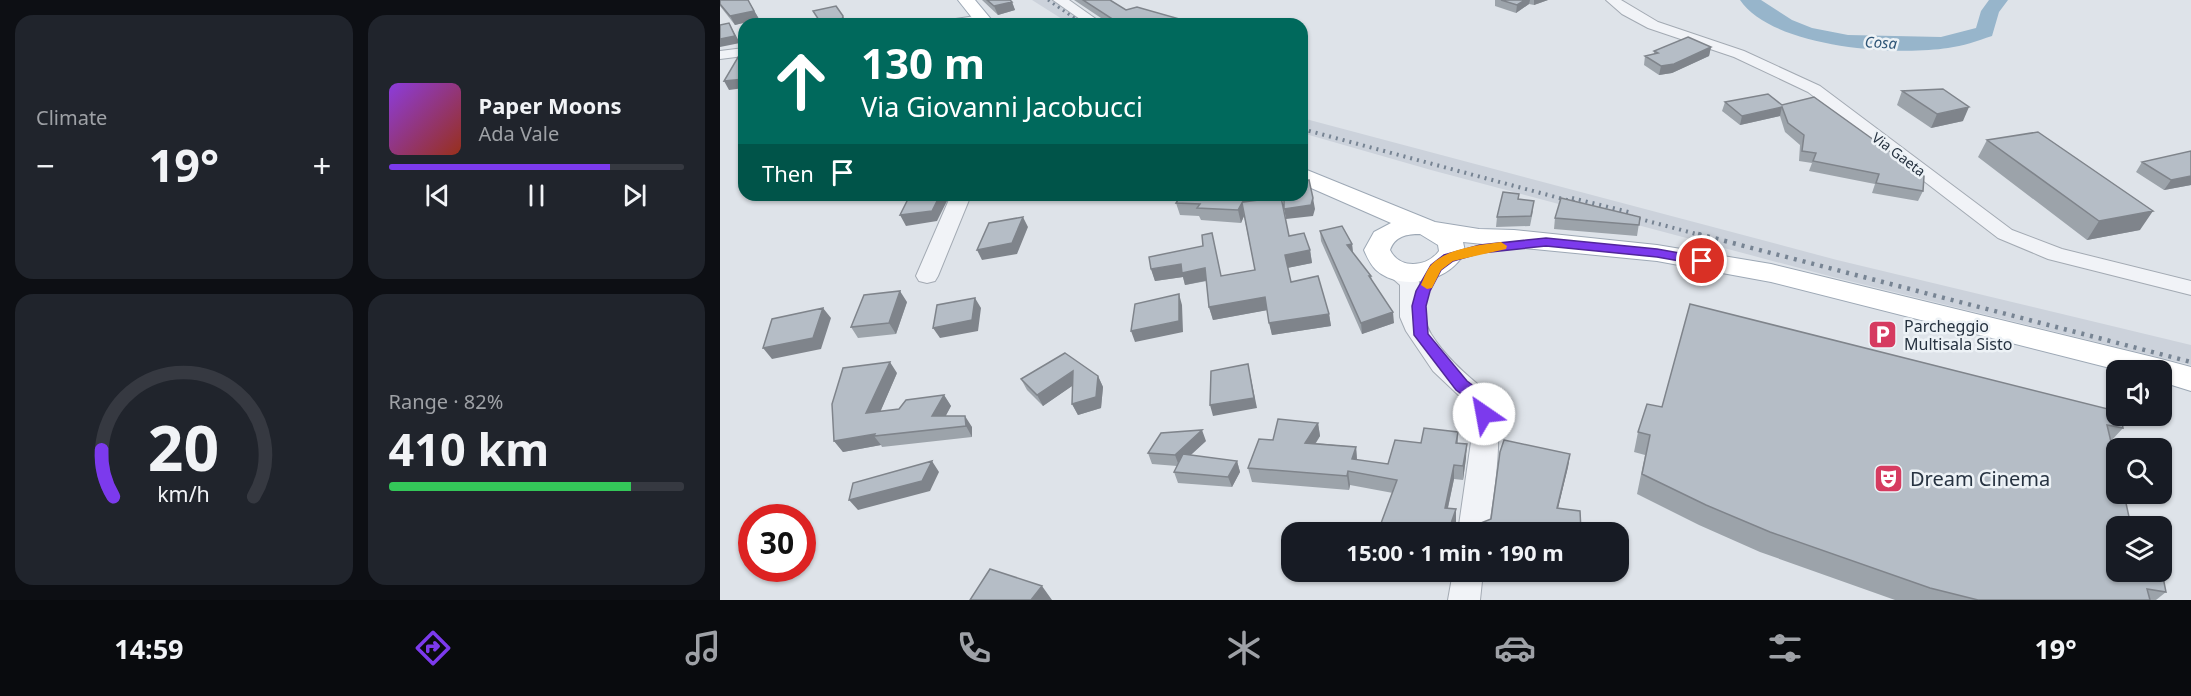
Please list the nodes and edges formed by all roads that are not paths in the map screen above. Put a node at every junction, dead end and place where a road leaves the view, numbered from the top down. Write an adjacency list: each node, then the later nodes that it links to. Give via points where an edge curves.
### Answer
1 (966, 0): 4 (main road)
2 (1060, 0): 5 (street)
3 (1613, 0): 16 (street, Via Gaeta, via 1653,25 1738,54 1814,89 2005,234 2055,254)
4 (981, 18)
5 (1087, 18)
6 (738, 53): 7 (street)
7 (720, 55)
8 (1308, 178): 9 (main road)
9 (1326, 186): 11 (main road); 13 (main road, via 1349,208)
10 (958, 201): 15 (street)
11 (1428, 228): 12 (main road); 13 (main road, via 1390,232 1378,243); 14 (main road, via 1444,234 1452,245)
12 (1546, 242): 14 (main road, via 1480,249); 18 (main road, via 1657,253 1771,273)
13 (1385, 259): 14 (main road, via 1415,272); 17 (street, via 1413,288 1412,318)
14 (1442, 263): 17 (street, via 1423,291 1419,306)
15 (927, 276)
16 (2191, 288)
17 (1421, 335): 21 (street, via 1462,386 1481,401 1486,428)
18 (2117, 360)
19 (2172, 374): 20 (main road)
20 (2191, 379)
21 (1474, 522)
22 (1467, 582): 23 (street)
23 (1464, 600)

